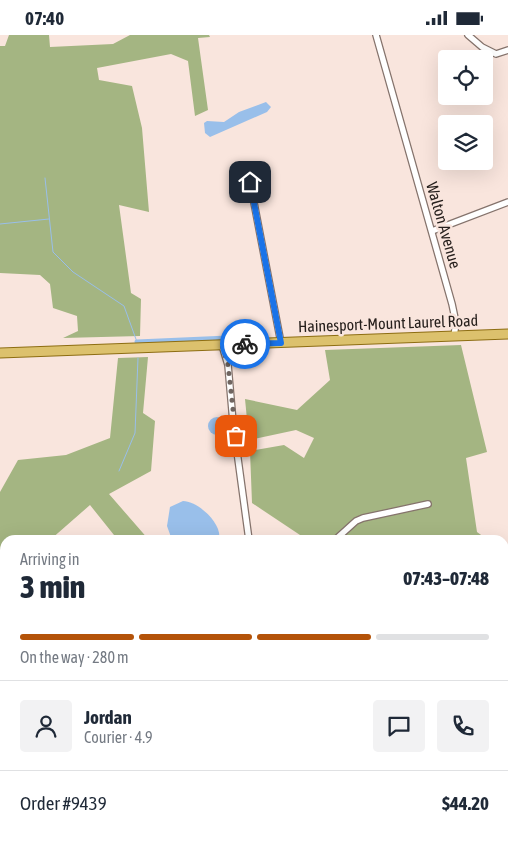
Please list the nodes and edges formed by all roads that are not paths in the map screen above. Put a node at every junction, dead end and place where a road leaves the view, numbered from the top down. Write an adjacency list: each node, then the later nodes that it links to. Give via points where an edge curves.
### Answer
1 (376, 35): 6 (street, Walton Avenue)
2 (468, 35): 3 (street, via 496,54)
3 (508, 50)
4 (250, 182): 9 (street)
5 (508, 202): 6 (street)
6 (432, 231): 8 (street, Walton Avenue, via 455,314)
7 (508, 334): 8 (main road, Hainesport-Mount Laurel Road)
8 (454, 336): 9 (main road, Hainesport-Mount Laurel Road)
9 (281, 343): 10 (main road, Hainesport-Mount Laurel Road)
10 (222, 345): 11 (main road, Hainesport-Mount Laurel Road); 13 (street, via 228,365)
11 (0, 353)
12 (428, 504): 14 (street, via 363,518)
13 (248, 535)
14 (341, 535)

